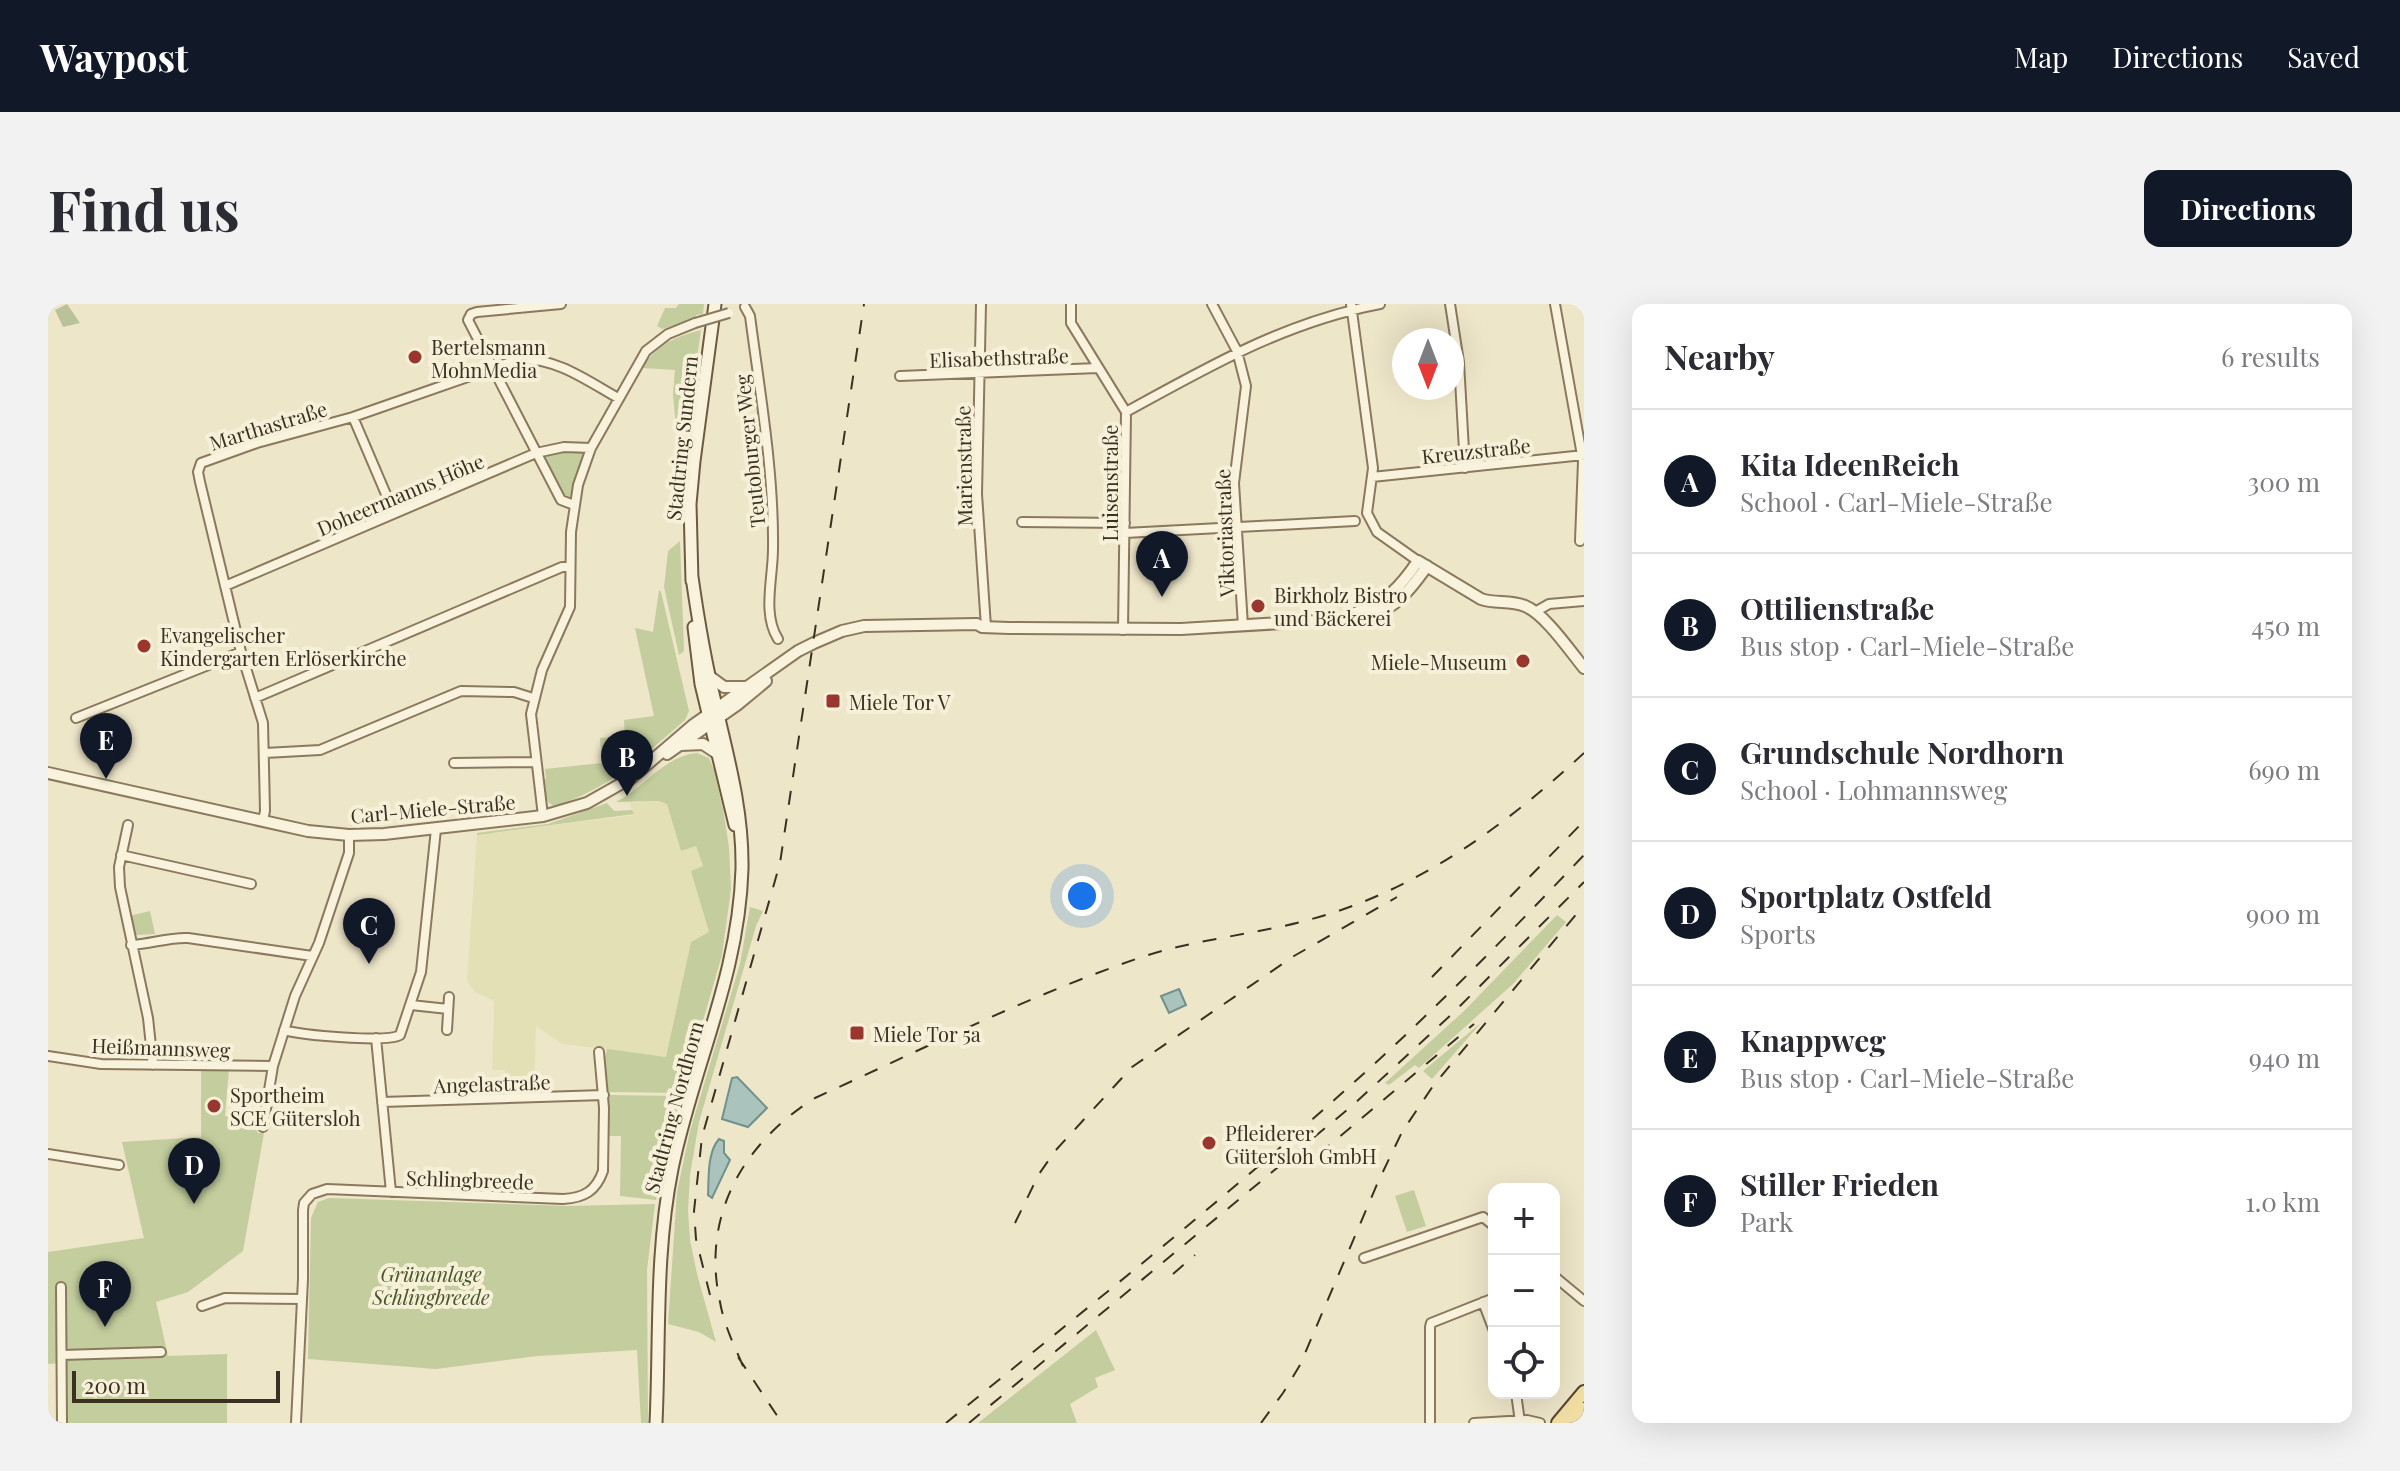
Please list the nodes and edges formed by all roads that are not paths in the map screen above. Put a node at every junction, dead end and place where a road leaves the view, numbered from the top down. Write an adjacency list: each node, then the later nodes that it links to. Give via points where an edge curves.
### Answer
1 (561, 304): 12 (street, via 468,317)
2 (715, 304): 33 (main road, Stadtring Sundern, via 690,504)
3 (981, 304): 14 (street, Marienstraße)
4 (1071, 304): 13 (street, Luisenstraße, via 1071,323)
5 (1212, 304): 11 (street, Viktoriastraße)
6 (1380, 304): 10 (street)
7 (1450, 304): 22 (street)
8 (1555, 304): 21 (street)
9 (746, 305): 16 (street, bridge, via 668,334 646,351); 40 (street, Teutoburger Weg, via 773,495 769,626)
10 (1352, 307): 11 (street); 23 (street)
11 (1237, 351): 17 (street); 28 (street, Viktoriastraße, via 1246,394 1234,483)
12 (491, 367): 16 (street, Marthastraße, via 519,359 544,360); 18 (street, Marthastraße); 20 (street)
13 (1098, 368): 14 (street, Elisabethstraße); 17 (street, Luisenstraße)
14 (979, 374): 15 (street, Elisabethstraße); 38 (street, Marienstraße, via 977,494)
15 (900, 376)
16 (618, 398): 19 (street)
17 (1126, 412): 29 (street, Luisenstraße)
18 (353, 417): 25 (street, Marthastraße); 34 (street, Marthastraße, via 201,463 198,472)
19 (591, 448): 20 (street, Doheermanns Höhe); 24 (street)
20 (536, 453): 24 (street, via 561,500); 25 (street, Doheermanns Höhe)
21 (1583, 455): 22 (street, Kreuzstraße); 30 (street)
22 (1465, 468): 23 (street, Kreuzstraße)
23 (1372, 477): 31 (street, via 1367,504 1371,522 1387,541)
24 (574, 505): 32 (street)
25 (394, 513): 34 (street, Doheermanns Höhe)
26 (1355, 521): 28 (street)
27 (1022, 522): 29 (street)
28 (1236, 527): 29 (street); 37 (street, Viktoriastraße)
29 (1125, 528): 39 (street, Luisenstraße)
30 (1580, 541)
31 (1423, 564): 36 (street, via 1472,595); 37 (street, Carl-Miele-Straße, via 1403,597 1369,617)
32 (570, 567): 46 (street); 47 (street, via 570,607)
33 (692, 577): 44 (main road, Stadtring Sundern); 48 (main road, Stadtring Sundern, via 695,646)
34 (225, 586): 42 (street)
35 (1584, 601): 36 (street, via 1540,606)
36 (1535, 612): 43 (street)
37 (1243, 626): 39 (street, Carl-Miele-Straße)
38 (984, 627): 39 (street, Carl-Miele-Straße); 41 (street, Carl-Miele-Straße, via 855,627)
39 (1123, 630)
40 (778, 639)
41 (809, 646): 45 (street, Carl-Miele-Straße); 48 (street, Carl-Miele-Straße)
42 (241, 652): 46 (street); 49 (street)
43 (1584, 668)
44 (709, 676): 45 (street, via 734,689); 48 (main road, Stadtring Sundern)
45 (753, 682): 48 (street, Carl-Miele-Straße)
46 (255, 698): 51 (street)
47 (533, 698): 51 (street, via 514,692 461,691 320,750); 53 (street)
48 (714, 716): 50 (street, Carl-Miele-Straße); 52 (main road, Stadtring Nordhorn); 56 (street, Carl-Miele-Straße, via 668,745); 62 (main road, Stadtring Nordhorn, via 735,788)
49 (76, 718)
50 (679, 745): 52 (street, via 703,744); 56 (street, Carl-Miele-Straße)
51 (265, 753): 58 (street)
52 (718, 754): 62 (main road, Stadtring Nordhorn)
53 (535, 762): 54 (street); 57 (street)
54 (454, 763)
55 (48, 773): 58 (street, Carl-Miele-Straße)
56 (629, 780): 57 (street, Carl-Miele-Straße, via 587,803)
57 (543, 816): 60 (street, Carl-Miele-Straße)
58 (263, 820): 61 (street, Carl-Miele-Straße)
59 (128, 825): 63 (street)
60 (436, 829): 61 (street, Carl-Miele-Straße); 68 (street, via 421,972)
61 (349, 835): 66 (street, via 349,853)
62 (742, 848): 100 (main road, Stadtring Nordhorn, via 730,968 682,1131 661,1232)
63 (121, 855): 64 (street); 65 (street, via 120,887)
64 (251, 884)
65 (131, 945): 66 (street, via 173,937); 75 (street)
66 (312, 956): 70 (street)
67 (449, 997): 69 (street)
68 (411, 1005): 69 (street); 72 (street, via 400,1035)
69 (448, 1009): 71 (street)
70 (284, 1030): 72 (street); 76 (street)
71 (447, 1030)
72 (376, 1038): 78 (street)
73 (599, 1052): 77 (street, Schlingbreede)
74 (48, 1056): 75 (street, Heißmannsweg)
75 (153, 1065): 76 (street, Heißmannsweg)
76 (273, 1066): 79 (street)
77 (604, 1095): 78 (street, Angelastraße); 82 (street, Schlingbreede, via 603,1171 594,1188 582,1196)
78 (382, 1102): 82 (street)
79 (263, 1127)
80 (48, 1154): 81 (street)
81 (119, 1165)
82 (391, 1192): 87 (street, Schlingbreede, via 327,1189 309,1196 303,1210)
83 (1488, 1221): 84 (street, via 1483,1217)
84 (1364, 1258)
85 (1560, 1281): 89 (street)
86 (61, 1287): 94 (street)
87 (302, 1299): 91 (street, via 225,1298); 99 (street, Schlingbreede)
88 (1488, 1300): 90 (street)
89 (1584, 1301)
90 (1483, 1302): 92 (street); 101 (street, via 1431,1323)
91 (202, 1306)
92 (1492, 1327)
93 (161, 1352): 94 (street)
94 (62, 1355): 98 (street)
95 (1584, 1392): 105 (main road)
96 (1517, 1399): 103 (street)
97 (1584, 1409): 106 (main road)
98 (62, 1423)
99 (296, 1423)
100 (659, 1423)
101 (1430, 1423)
102 (1474, 1423): 103 (street)
103 (1520, 1423): 104 (street)
104 (1540, 1423)
105 (1558, 1423)
106 (1572, 1423)

